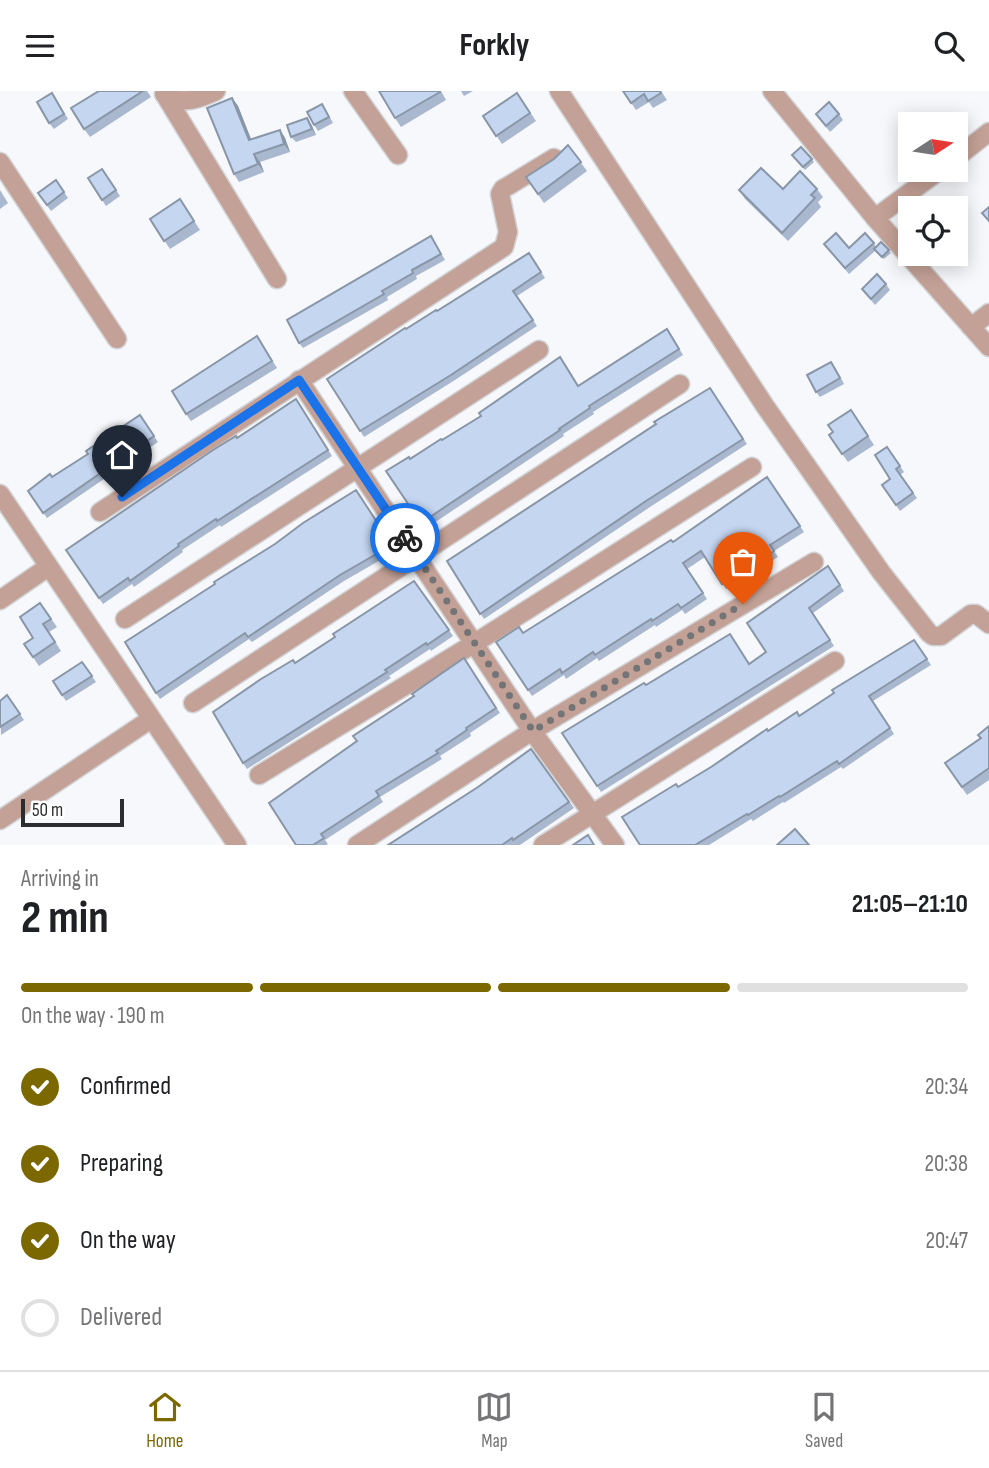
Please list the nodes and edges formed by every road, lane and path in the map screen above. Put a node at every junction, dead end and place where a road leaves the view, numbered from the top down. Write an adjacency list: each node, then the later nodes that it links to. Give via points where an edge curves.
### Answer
1 (216, 91): 4 (street, via 189,101 177,101)
2 (353, 91): 8 (street)
3 (559, 91): 30 (street, via 765,406 929,633 941,636 971,614)
4 (163, 93): 13 (street)
5 (782, 94): 12 (street)
6 (989, 132): 7 (street)
7 (968, 149)
8 (398, 155)
9 (554, 157): 19 (street, via 500,194 508,232 504,247)
10 (0, 162): 16 (street)
11 (924, 182): 12 (street)
12 (876, 218): 15 (street)
13 (277, 279)
14 (989, 313): 15 (street)
15 (971, 327): 17 (street)
16 (117, 339)
17 (989, 347)
18 (539, 350): 21 (street)
19 (299, 380): 21 (street); 24 (street)
20 (680, 384): 25 (street)
21 (357, 466): 25 (street); 29 (street)
22 (752, 467): 31 (street)
23 (0, 494): 27 (street)
24 (100, 512)
25 (418, 557): 31 (street); 33 (street)
26 (814, 562): 35 (street)
27 (48, 567): 28 (street); 34 (street)
28 (0, 600)
29 (125, 619)
30 (989, 624)
31 (475, 643): 35 (street); 36 (street)
32 (835, 661): 37 (street)
33 (193, 703)
34 (151, 719): 38 (street); 39 (street)
35 (533, 731): 37 (street); 40 (street)
36 (259, 775)
37 (592, 813): 41 (street); 42 (street)
38 (0, 820)
39 (237, 845)
40 (357, 845)
41 (543, 845)
42 (615, 845)

